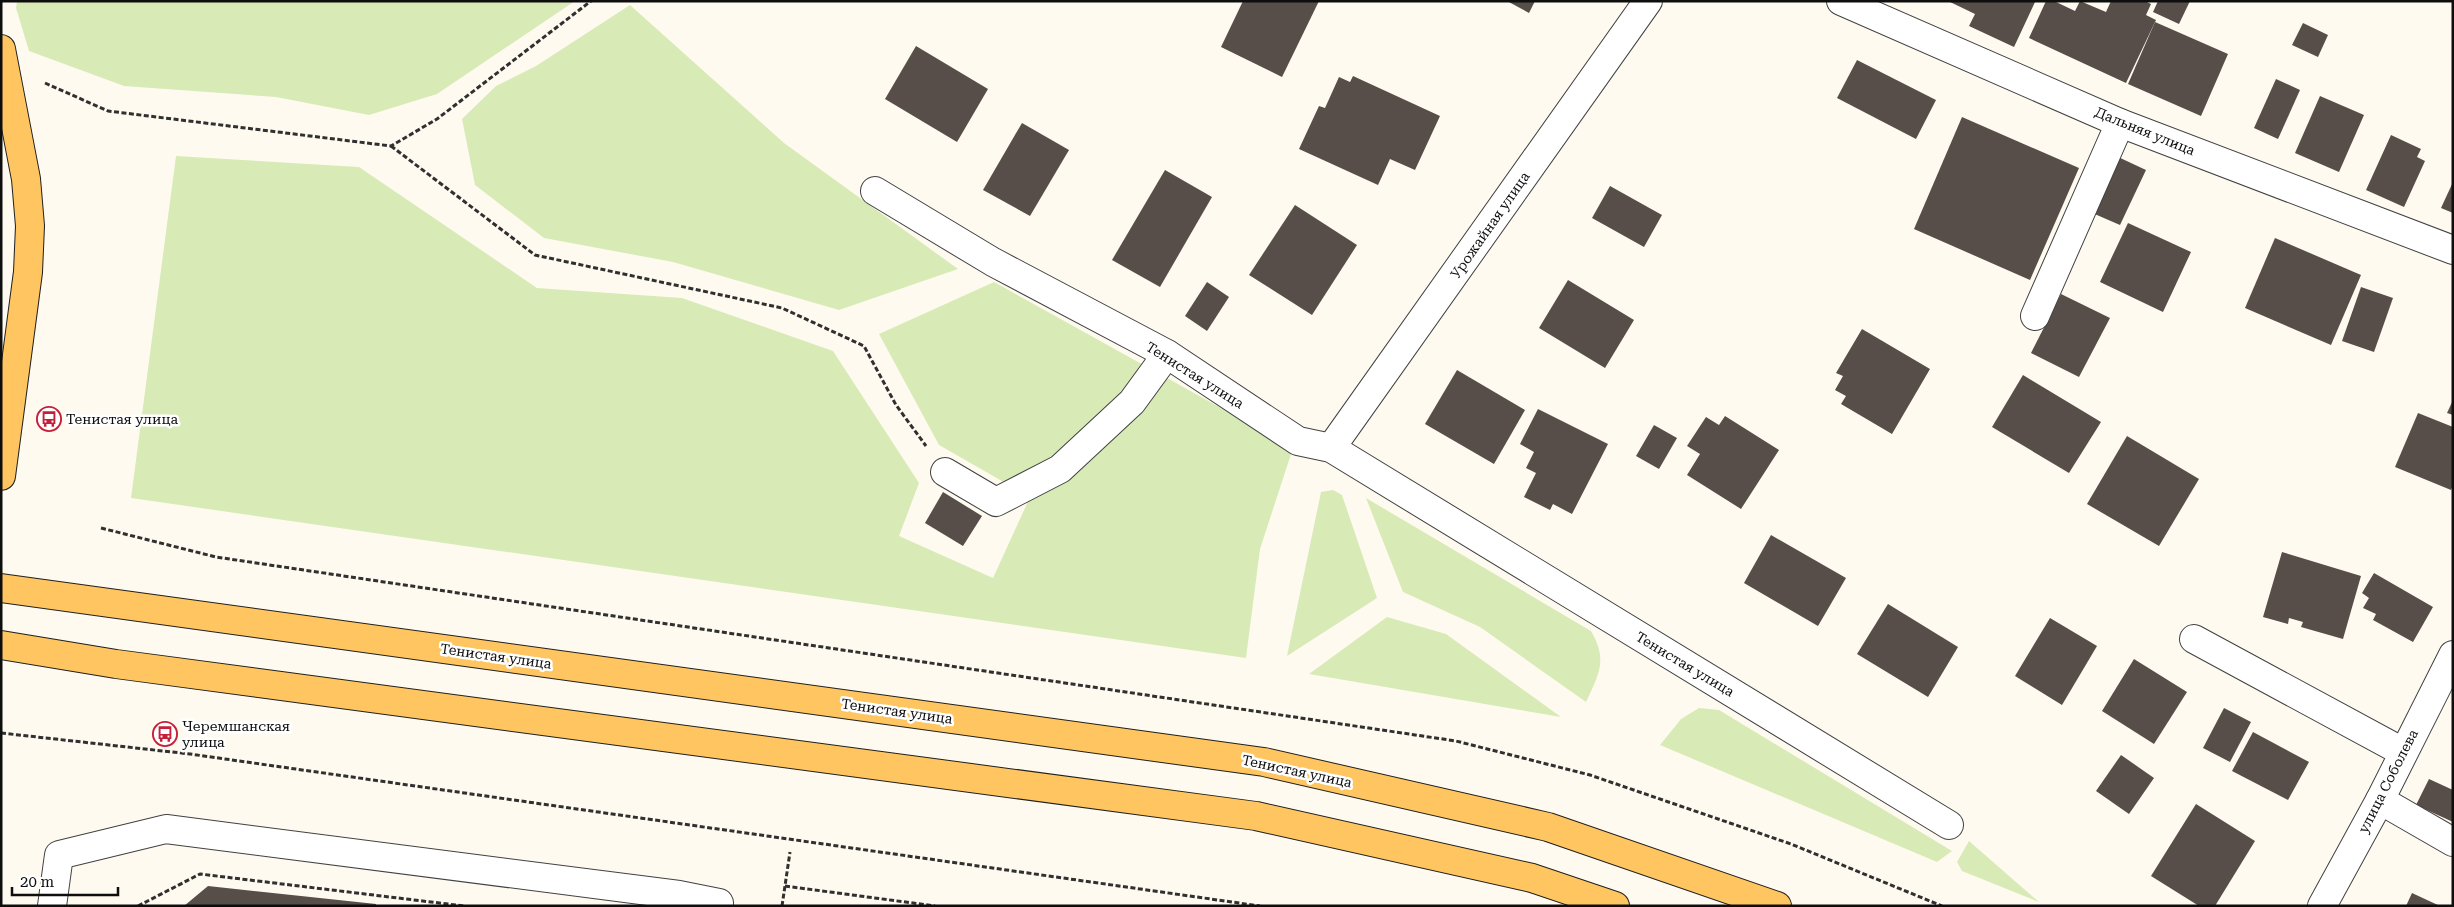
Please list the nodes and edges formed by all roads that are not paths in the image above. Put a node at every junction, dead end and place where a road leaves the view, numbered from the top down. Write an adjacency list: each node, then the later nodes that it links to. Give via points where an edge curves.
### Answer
1 (1648, 1): 9 (street, Урожайная улица)
2 (1841, 1): 4 (street, Дальняя улица)
3 (1, 49): 11 (main road, via 26,179 30,226 26,289)
4 (2120, 122): 6 (street, Дальняя улица); 7 (street)
5 (875, 191): 8 (street, Тенистая улица, via 992,262)
6 (2453, 250)
7 (2035, 316)
8 (1167, 354): 9 (street, Тенистая улица, via 1298,441); 10 (street, via 1132,402 1060,469 996,502)
9 (1331, 448): 18 (street, Тенистая улица)
10 (945, 472)
11 (1, 476)
12 (1, 588): 24 (main road, Тенистая улица, via 1264,762 1548,827)
13 (2194, 639): 16 (street)
14 (1, 645): 23 (main road, via 116,664 1256,816 1532,878)
15 (2453, 655): 16 (street, улица Соболева)
16 (2403, 752): 17 (street, улица Соболева)
17 (2380, 800): 19 (street); 25 (street, улица Соболева)
18 (1949, 825)
19 (2453, 842)
20 (678, 901): 21 (street); 22 (street, via 166,829 59,855)
21 (719, 904)
22 (52, 906)
23 (1615, 906)
24 (1777, 906)
25 (2322, 906)

